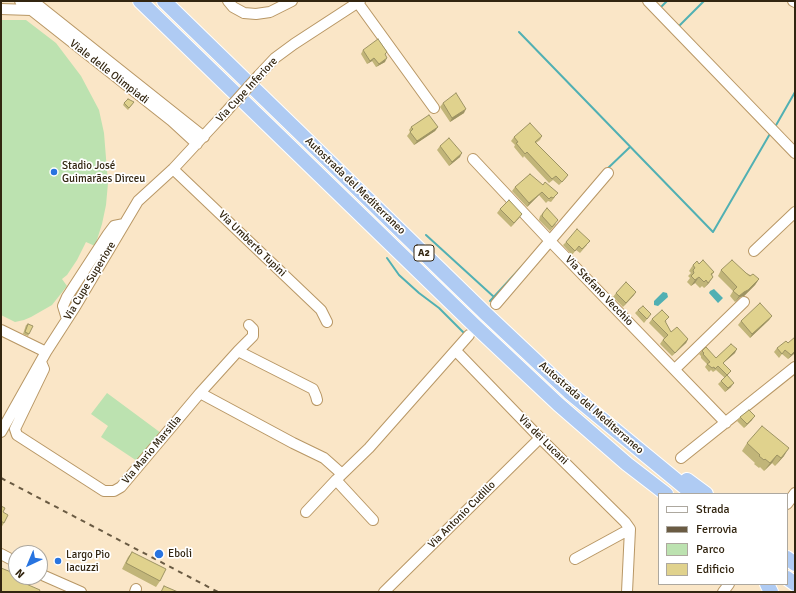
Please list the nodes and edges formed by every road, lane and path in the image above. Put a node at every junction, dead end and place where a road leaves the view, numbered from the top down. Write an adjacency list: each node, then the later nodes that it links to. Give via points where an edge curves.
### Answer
1 (20, 1): 8 (street, Viale delle Olimpiadi)
2 (140, 1): 38 (highway, Autostrada del Mediterraneo / A2, via 474,325)
3 (164, 1): 36 (highway, Autostrada del Mediterraneo / A2, via 569,392)
4 (228, 1): 5 (street, via 244,13 256,14 270,12)
5 (292, 1)
6 (648, 1): 12 (street)
7 (359, 2): 10 (street); 11 (street, Via Cupe Inferiore, bridge, via 275,58)
8 (32, 5): 9 (street); 11 (street, Viale delle Olimpiadi, via 172,121); 11 (street, Viale delle Olimpiadi, via 170,106)
9 (1, 9)
10 (434, 108)
11 (201, 141): 14 (street, Via Cupe Superiore)
12 (795, 153)
13 (473, 159): 17 (street, Via Stefano Vecchio)
14 (173, 169): 21 (street, Via Umberto Tupini, via 321,310); 27 (street, Via Cupe Superiore, via 138,201)
15 (608, 173): 17 (street)
16 (795, 212): 18 (street)
17 (550, 241): 20 (street); 30 (street, Via Stefano Vecchio)
18 (754, 251)
19 (744, 302): 30 (street)
20 (496, 304)
21 (327, 322)
22 (249, 325): 25 (street, Via Mario Marsilia, via 253,329 253,336)
23 (1, 330): 27 (street)
24 (469, 335): 26 (street)
25 (238, 350): 31 (street, Via Mario Marsilia); 32 (street, via 313,390)
26 (456, 351): 35 (street, Via dei Lucani); 39 (street, via 369,448)
27 (46, 352): 28 (street, Via Cupe Superiore)
28 (41, 362): 31 (street, Via Mario Marsilia, via 44,369 15,428 17,435 104,491 114,491 121,487); 34 (street, Via Cupe Superiore)
29 (795, 367): 33 (street)
30 (675, 369): 33 (street, Via Stefano Vecchio)
31 (200, 393): 39 (street, via 324,458)
32 (317, 400)
33 (726, 422): 37 (street)
34 (1, 432)
35 (540, 438): 48 (street, Via dei Lucani); 52 (street, Via Antonio Cudillo)
36 (640, 451): 41 (highway, Autostrada del Mediterraneo / A2); 42 (highway)
37 (681, 458)
38 (627, 464): 40 (highway, Autostrada del Mediterraneo / A2); 44 (highway)
39 (339, 477): 46 (street); 47 (street)
40 (665, 493)
41 (692, 493)
42 (705, 493)
43 (795, 493): 45 (street)
44 (658, 496)
45 (788, 503)
46 (306, 512)
47 (373, 520)
48 (630, 529): 49 (street); 53 (street)
49 (575, 559)
50 (48, 578): 51 (street)
51 (81, 592)
52 (384, 592)
53 (627, 592)

